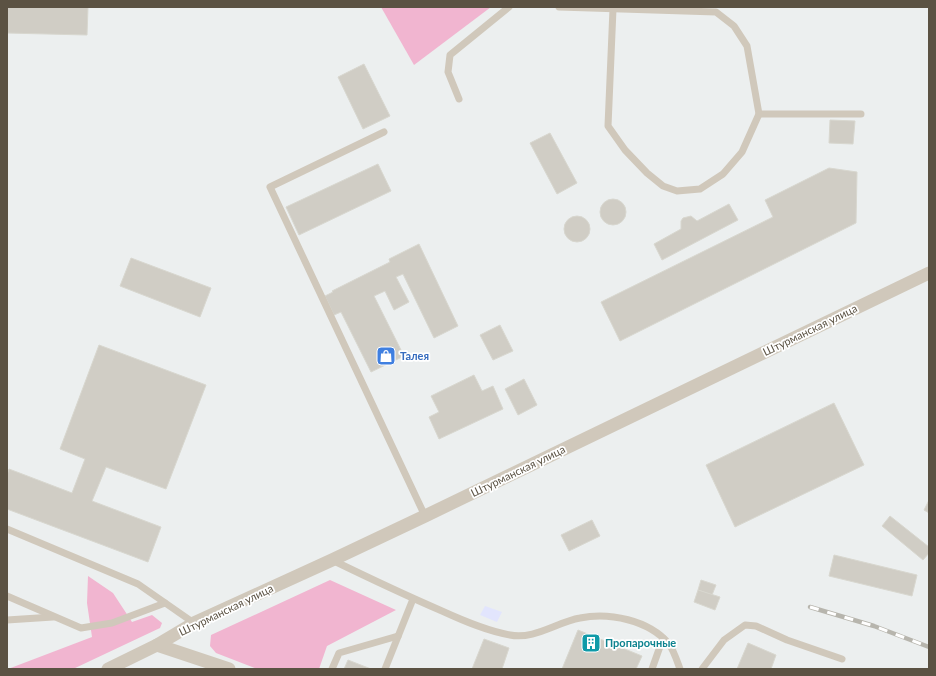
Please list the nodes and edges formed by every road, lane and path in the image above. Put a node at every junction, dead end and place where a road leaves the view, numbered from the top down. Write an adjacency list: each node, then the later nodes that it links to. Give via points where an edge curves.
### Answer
1 (509, 7): 4 (lane, via 450,55 448,72)
2 (559, 7): 3 (lane)
3 (613, 9): 5 (lane, via 716,12 734,26 747,46); 5 (lane, via 608,126 625,150 663,186 677,191 700,189 723,174 742,152)
4 (459, 99)
5 (759, 114): 6 (lane)
6 (861, 114)
7 (384, 132): 9 (lane, via 270,187)
8 (928, 274): 9 (street, Штурманская улица)
9 (425, 516): 11 (street, Штурманская улица)
10 (7, 529): 14 (lane, via 138,584)
11 (332, 560): 13 (lane); 17 (street, Штурманская улица)
12 (7, 596): 15 (lane)
13 (413, 599): 18 (lane); 19 (lane, via 467,622 510,635 529,635 580,618 600,616 644,625)
14 (165, 603): 15 (lane, via 112,623 81,628); 17 (lane)
15 (55, 617): 16 (lane)
16 (7, 620)
17 (194, 623): 20 (street, Штурманская улица)
18 (398, 636): 24 (lane, via 339,653); 25 (lane)
19 (663, 638): 26 (lane); 27 (lane, via 670,646)
20 (157, 645): 22 (street, Штурманская улица); 23 (street)
21 (842, 659): 28 (lane, via 756,626 745,625 724,640)
22 (108, 669)
23 (229, 669)
24 (332, 669)
25 (384, 669)
26 (652, 669)
27 (680, 669)
28 (702, 669)

